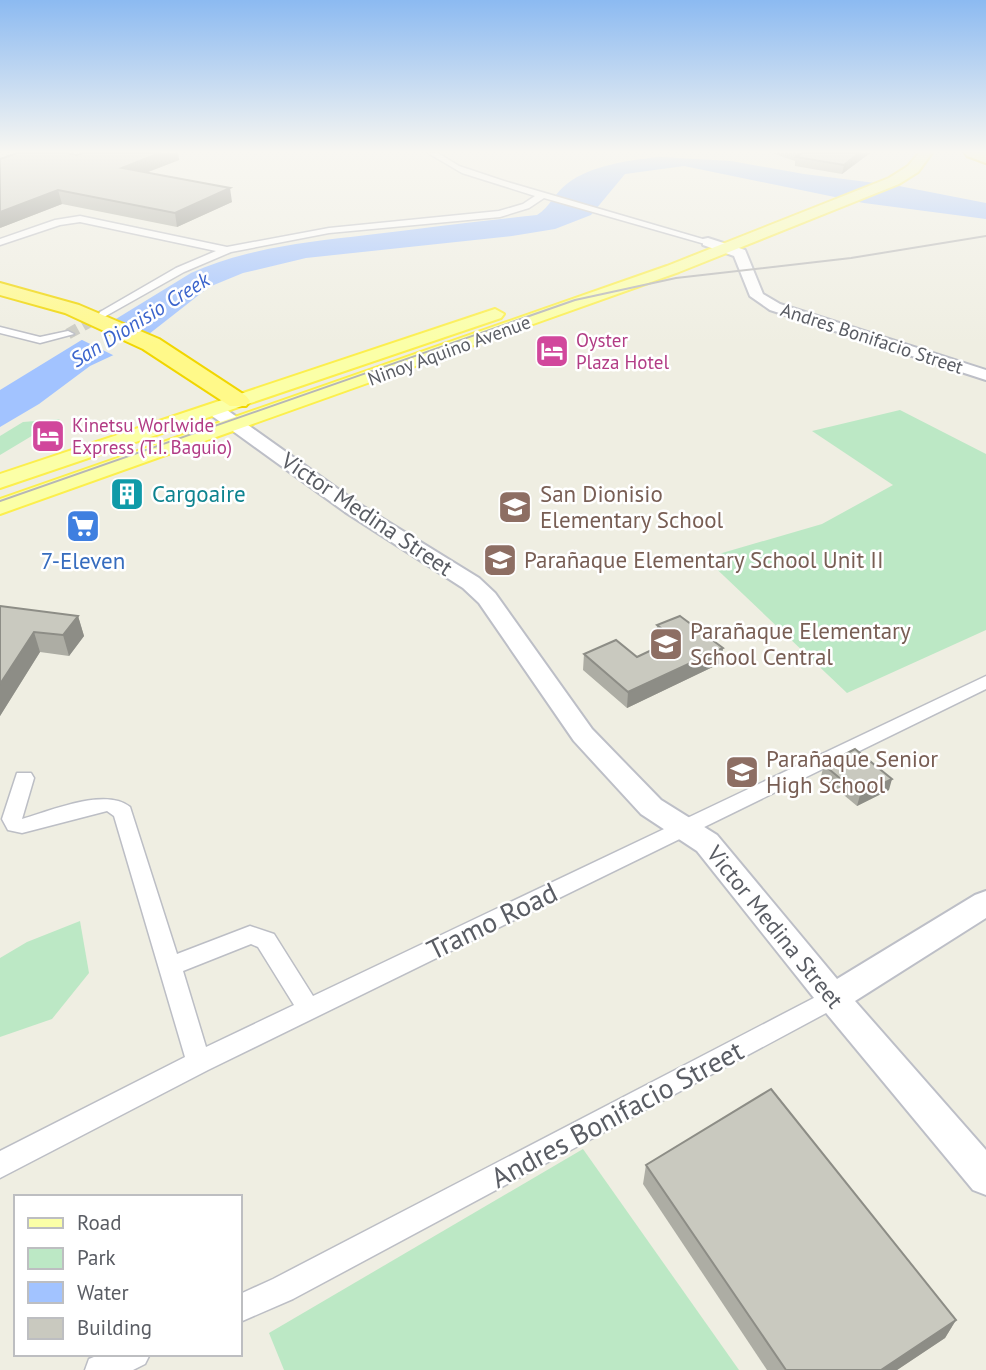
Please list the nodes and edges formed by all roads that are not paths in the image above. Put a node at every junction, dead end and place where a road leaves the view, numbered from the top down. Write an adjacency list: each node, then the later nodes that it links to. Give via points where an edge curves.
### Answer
1 (471, 217): 7 (street, via 301,234)
2 (611, 217): 6 (street)
3 (780, 217): 6 (main road, Ninoy Aquino Avenue)
4 (802, 217): 6 (main road, Ninoy Aquino Avenue)
5 (0, 242): 7 (street, via 80,219)
6 (710, 248): 9 (main road, Ninoy Aquino Avenue); 15 (main road, Andres Bonifacio Street, via 742,261 757,296 775,307); 18 (main road, Ninoy Aquino Avenue, via 447,352)
7 (227, 250): 12 (street, via 179,271)
8 (0, 289): 12 (highway, via 63,306)
9 (570, 289)
10 (0, 305): 12 (highway)
11 (507, 310): 16 (main road, Ninoy Aquino Avenue)
12 (91, 326): 13 (street, via 40,340); 14 (highway)
13 (0, 330)
14 (142, 349): 16 (highway); 17 (highway)
15 (986, 375)
16 (238, 401): 17 (main road, Ninoy Aquino Avenue); 18 (main road)
17 (214, 409): 18 (main road, Victor Medina Street); 19 (main road, Ninoy Aquino Avenue)
18 (236, 425): 20 (main road, Ninoy Aquino Avenue); 23 (main road, Victor Medina Street, via 352,508 471,583 499,612 583,735 651,807)
19 (0, 481)
20 (0, 507)
21 (986, 682): 23 (street, Tramo Road)
22 (24, 778): 25 (street, via 12,819 15,825 107,804 123,813)
23 (685, 827): 26 (main road, Victor Medina Street, via 706,843); 27 (street, Tramo Road)
24 (986, 903): 26 (main road, Andres Bonifacio Street)
25 (170, 966): 27 (street, via 250,935 259,936 266,940); 28 (street)
26 (833, 998): 30 (main road, Victor Medina Street); 31 (street, Andres Bonifacio Street)
27 (309, 1009): 28 (street, Tramo Road)
28 (199, 1062): 29 (street, Tramo Road)
29 (0, 1165)
30 (986, 1177)
31 (242, 1307)
32 (131, 1356): 33 (street)
33 (100, 1370)

